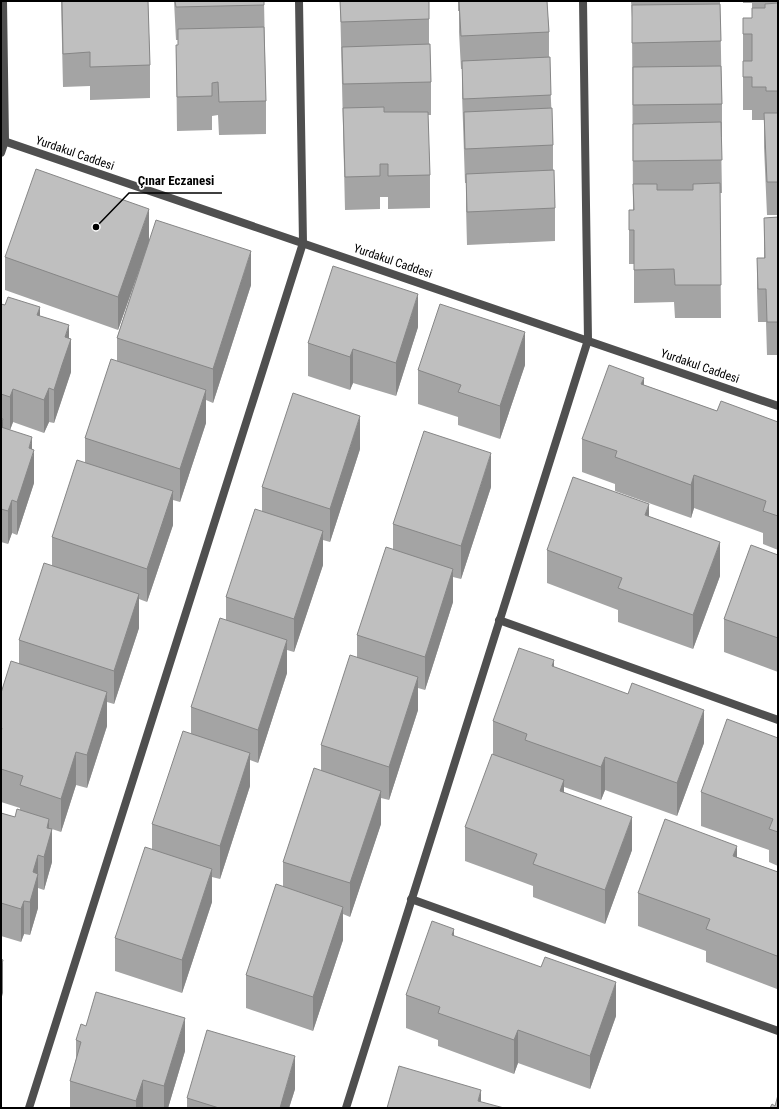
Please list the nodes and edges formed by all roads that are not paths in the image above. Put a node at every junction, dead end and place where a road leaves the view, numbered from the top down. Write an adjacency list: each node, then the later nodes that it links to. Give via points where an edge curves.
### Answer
1 (3, 1): 4 (street)
2 (298, 1): 6 (street)
3 (583, 1): 7 (street)
4 (3, 141): 5 (street); 6 (street, Yurdakul Caddesi)
5 (1, 153)
6 (304, 244): 7 (street, Yurdakul Caddesi); 13 (street)
7 (588, 340): 8 (street, Yurdakul Caddesi); 9 (street)
8 (778, 406)
9 (499, 620): 10 (street); 11 (street)
10 (778, 720)
11 (411, 899): 12 (street); 14 (street)
12 (778, 1030)
13 (29, 1108)
14 (346, 1108)

